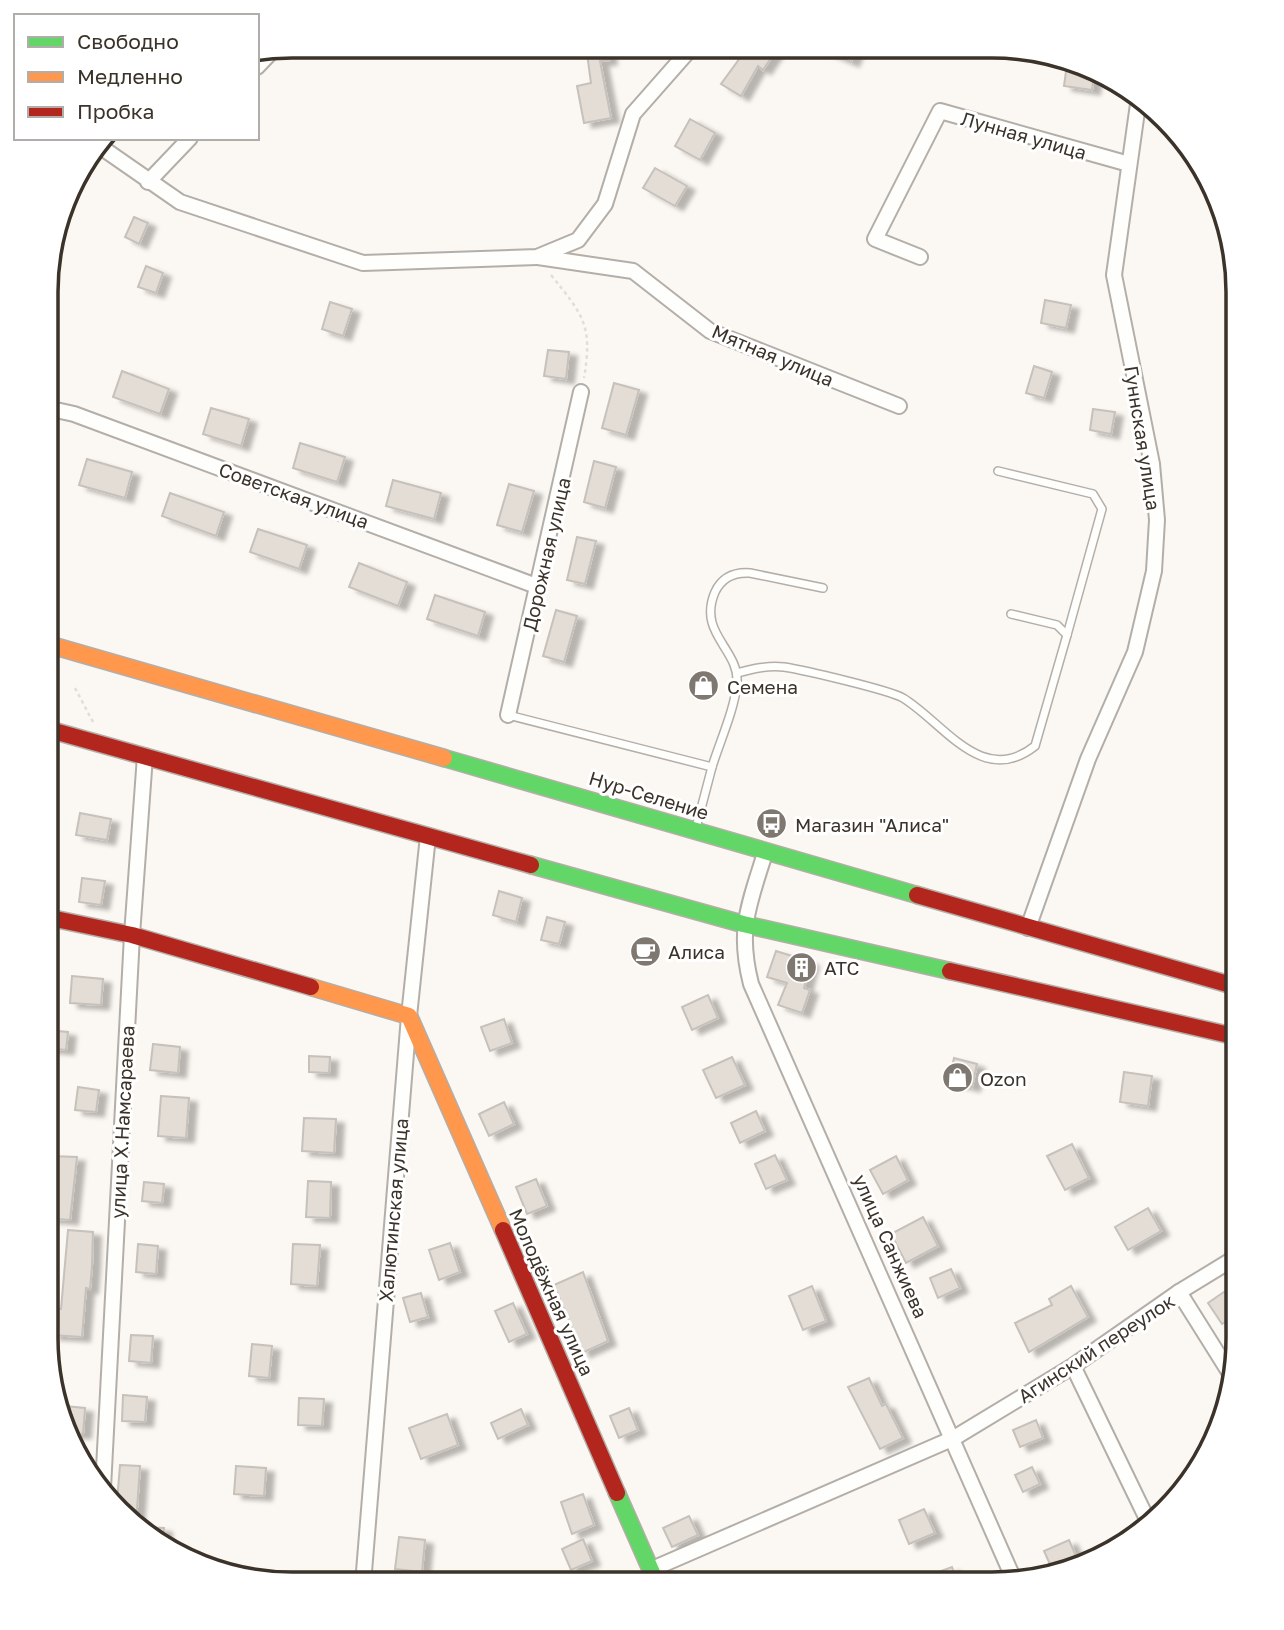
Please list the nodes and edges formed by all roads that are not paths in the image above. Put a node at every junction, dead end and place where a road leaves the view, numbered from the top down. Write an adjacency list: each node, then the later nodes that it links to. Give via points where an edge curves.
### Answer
1 (682, 58): 7 (street, via 633,114 605,204 578,240)
2 (1137, 109): 5 (street, Гуннская улица)
3 (188, 140): 6 (street)
4 (105, 151): 6 (street)
5 (1129, 164): 8 (street, Лунная улица, via 940,111 875,239); 28 (street, Гуннская улица, via 1114,275 1152,464 1157,520 1154,571 1135,652 1088,759)
6 (148, 182): 7 (street, via 191,206 363,263)
7 (537, 257): 10 (street, Мятная улица, via 633,271 710,331)
8 (920, 257)
9 (582, 392): 13 (street, Дорожная улица)
10 (899, 406)
11 (58, 410): 13 (street, Советская улица)
12 (998, 471): 16 (lane, via 1093,494 1101,509)
13 (539, 587): 19 (street, Дорожная улица)
14 (823, 588): 18 (lane, via 739,572 718,585 712,626)
15 (1011, 614): 16 (lane, via 1057,625)
16 (1067, 635): 18 (lane, via 1035,746 1006,760 959,745 902,698 783,667)
17 (58, 647): 23 (main road, Нур-Селение)
18 (737, 673): 22 (lane)
19 (508, 715): 22 (lane)
20 (58, 732): 21 (main road)
21 (145, 755): 24 (main road); 29 (street, улица Х.Намсараева)
22 (712, 768): 23 (lane)
23 (695, 831): 25 (main road, Нур-Селение)
24 (428, 836): 27 (main road); 31 (street, Халютинская улица)
25 (765, 853): 27 (street, улица Санжиева); 28 (main road, Нур-Селение)
26 (58, 920): 29 (main road)
27 (743, 924): 32 (main road); 37 (street, улица Санжиева, via 751,984)
28 (1028, 928): 30 (main road, Нур-Селение)
29 (132, 935): 31 (main road); 38 (street, улица Х.Намсараева)
30 (1226, 984)
31 (409, 1016): 40 (street, Халютинская улица); 41 (main road, Молодёжная улица)
32 (1226, 1034)
33 (1226, 1264): 34 (street, Агинский переулок)
34 (1179, 1293): 35 (street); 36 (street, Агинский переулок)
35 (1225, 1365)
36 (1073, 1366): 37 (street, Агинский переулок); 39 (street)
37 (954, 1438): 42 (street, Агинский переулок); 43 (street, улица Санжиева)
38 (104, 1477)
39 (1145, 1515)
40 (364, 1572)
41 (651, 1572)
42 (664, 1572)
43 (1011, 1572)

